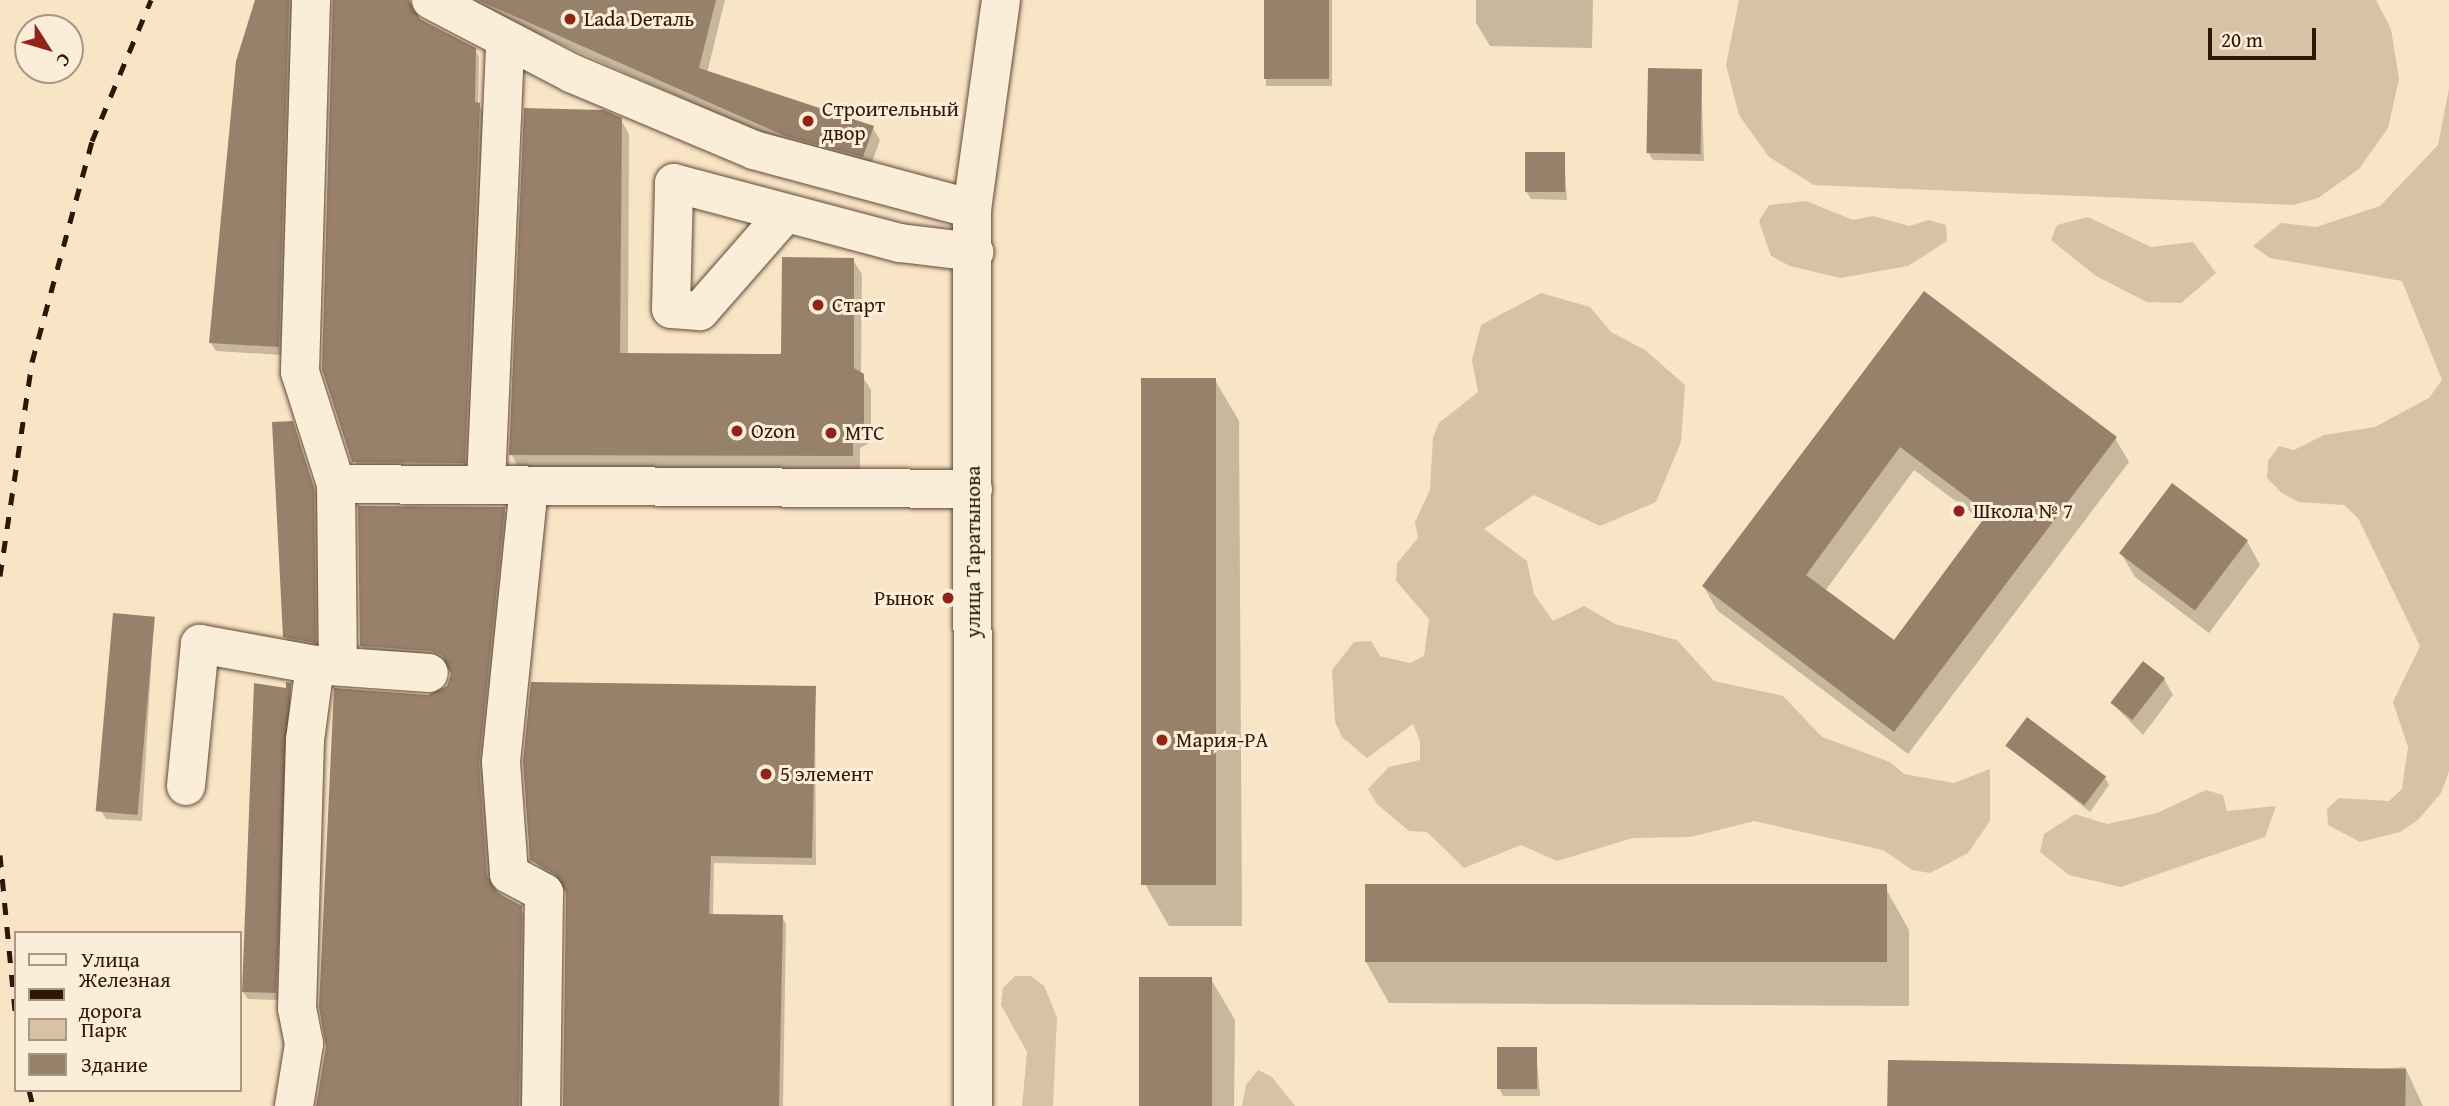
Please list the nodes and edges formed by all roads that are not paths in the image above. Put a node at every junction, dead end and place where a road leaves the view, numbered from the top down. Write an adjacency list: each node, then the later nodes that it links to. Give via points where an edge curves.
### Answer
1 (311, 0): 9 (street, via 300,372)
2 (431, 0): 4 (street)
3 (1001, 0): 5 (street, улица Таратынова)
4 (505, 39): 5 (street, via 754,150); 8 (street)
5 (972, 209): 7 (street, улица Таратынова)
6 (784, 215): 7 (street, via 900,243)
7 (974, 251): 11 (street, улица Таратынова)
8 (486, 483): 9 (street); 10 (street)
9 (336, 484): 12 (street)
10 (529, 486): 11 (street); 16 (street, via 501,762 509,874 544,893)
11 (973, 489): 17 (street, улица Таратынова)
12 (327, 665): 13 (street); 14 (street, via 200,644); 15 (street, via 305,740 297,995 304,1044)
13 (429, 673)
14 (186, 786)
15 (294, 1106)
16 (541, 1106)
17 (973, 1106)

